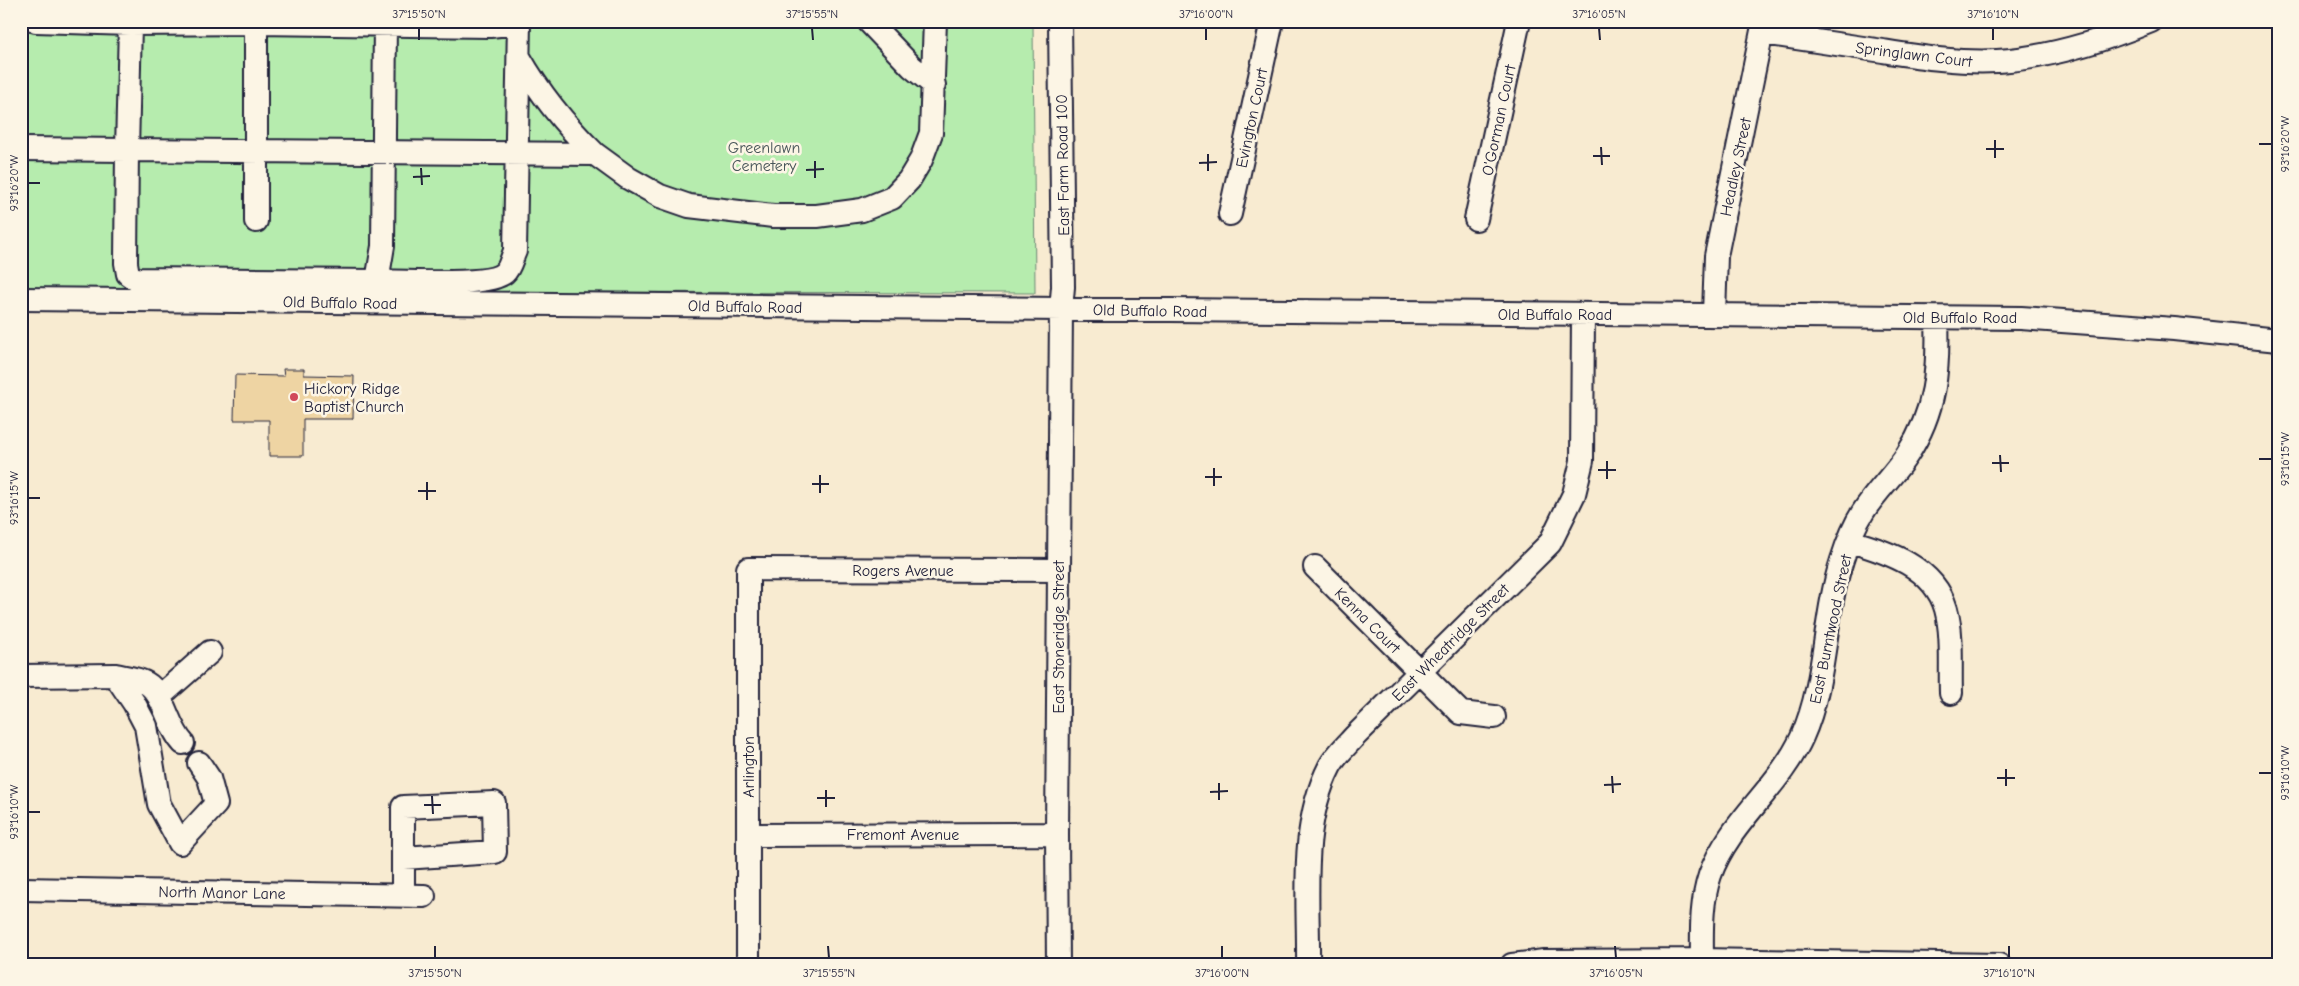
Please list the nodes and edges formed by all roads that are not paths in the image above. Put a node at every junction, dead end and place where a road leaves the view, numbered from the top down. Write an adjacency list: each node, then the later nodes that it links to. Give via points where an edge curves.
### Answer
1 (36, 21): 9 (street)
2 (935, 21): 14 (street)
3 (1060, 21): 26 (street, East Farm Road 100)
4 (1272, 21): 21 (street, Evington Court)
5 (1519, 21): 22 (street, O'Gorman Court)
6 (2151, 21): 12 (street, Springlawn Court, via 2066,50 1980,62 1943,60)
7 (519, 22): 11 (street, via 490,26); 13 (street)
8 (869, 22): 14 (street)
9 (130, 23): 10 (street); 16 (street)
10 (256, 23): 11 (street); 17 (street)
11 (385, 23): 18 (street)
12 (1763, 27): 28 (street, Headley Street, via 1716,256)
13 (518, 56): 19 (street); 20 (street, via 535,86 565,125)
14 (934, 85): 20 (street, via 931,133 921,160 892,198 862,210 817,216 773,216 689,206 660,196)
15 (21, 149): 16 (street)
16 (127, 150): 17 (street); 24 (street, via 126,263 128,274 135,279)
17 (256, 152): 18 (street); 23 (street)
18 (384, 153): 19 (street); 24 (street, via 383,246)
19 (517, 154): 20 (street); 24 (street, via 515,251 505,272 491,280)
20 (595, 154)
21 (1230, 214)
22 (1476, 219)
23 (256, 221)
24 (377, 281)
25 (21, 299): 26 (street, Old Buffalo Road)
26 (1061, 309): 27 (street, Old Buffalo Road); 34 (street, East Stoneridge Street)
27 (1583, 314): 28 (street, Old Buffalo Road); 36 (street, East Wheatridge Street, via 1582,461 1567,511 1550,543)
28 (1714, 314): 29 (street, Old Buffalo Road)
29 (1938, 318): 30 (street, Old Buffalo Road, via 2054,319); 31 (street, East Burntwood Street, via 1938,370 1925,422 1908,454 1863,511)
30 (2278, 340)
31 (1850, 540): 39 (street, via 1901,559 1921,572 1936,589 1948,619); 48 (street, East Burntwood Street, via 1837,580 1815,704 1782,771 1734,831 1710,875 1703,907)
32 (1315, 567): 36 (street, Kenna Court)
33 (748, 569): 34 (street, Rogers Avenue); 45 (street, Arlington)
34 (1059, 570): 44 (street, East Stoneridge Street)
35 (210, 652): 40 (street)
36 (1420, 673): 41 (street, Kenna Court, via 1461,713); 51 (street, East Wheatridge Street, via 1331,764 1317,796 1310,828)
37 (21, 676): 38 (street)
38 (115, 676): 40 (street, via 146,682); 43 (street, via 146,726 159,804 180,843 216,804 209,778)
39 (1951, 693)
40 (159, 697): 42 (street, via 174,733)
41 (1494, 717)
42 (183, 743)
43 (199, 763)
44 (1057, 834): 45 (street, Fremont Avenue); 50 (street, East Stoneridge Street)
45 (749, 835): 49 (street, Arlington)
46 (403, 858): 47 (street, North Manor Lane, via 413,895)
47 (21, 889)
48 (1702, 962): 52 (street, via 1544,961); 53 (street)
49 (748, 965)
50 (1058, 965)
51 (1308, 965)
52 (1512, 965)
53 (2000, 965)

